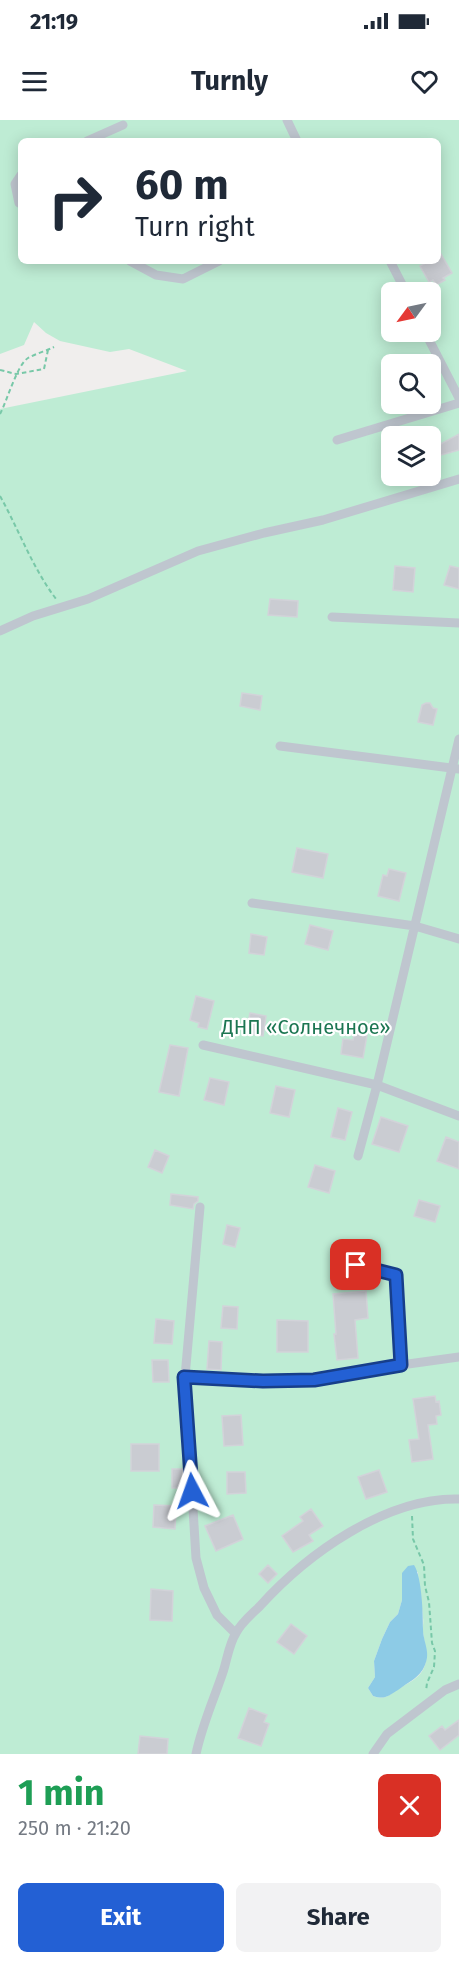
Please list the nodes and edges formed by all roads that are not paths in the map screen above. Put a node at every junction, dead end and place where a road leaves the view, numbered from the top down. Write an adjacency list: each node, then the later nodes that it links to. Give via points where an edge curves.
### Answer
1 (287, 120): 4 (street)
2 (123, 125): 3 (street)
3 (94, 138)
4 (296, 138)
5 (18, 180): 6 (street)
6 (18, 198)
7 (136, 264): 8 (street, via 156,275 183,279)
8 (213, 264)
9 (392, 264): 10 (street)
10 (401, 282)
11 (430, 342): 12 (street)
12 (459, 401): 13 (street)
13 (337, 440)
14 (459, 479): 17 (street, via 323,520 198,551 88,599)
15 (332, 618): 16 (street)
16 (459, 623)
17 (0, 631)
18 (459, 739): 20 (street)
19 (280, 746): 20 (street)
20 (456, 768): 22 (street)
21 (252, 903): 22 (street)
22 (415, 926): 23 (street); 25 (street)
23 (459, 939)
24 (203, 1045): 25 (street)
25 (377, 1085): 26 (street); 27 (street)
26 (459, 1116)
27 (358, 1156)
28 (200, 1207): 32 (street)
29 (336, 1259): 31 (street, via 396,1275)
30 (459, 1357): 31 (street)
31 (401, 1365): 32 (street, via 314,1380)
32 (184, 1377): 34 (street, via 196,1558 217,1615)
33 (459, 1499): 34 (street, via 404,1507 385,1514 320,1551 281,1583)
34 (236, 1633): 36 (street)
35 (459, 1684): 37 (street, via 445,1690 387,1734)
36 (196, 1754)
37 (373, 1754)

